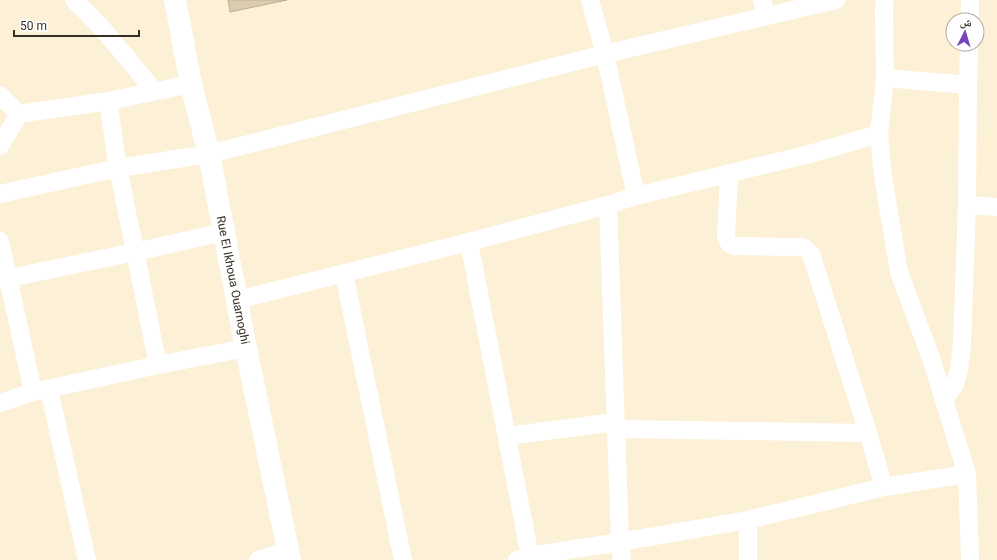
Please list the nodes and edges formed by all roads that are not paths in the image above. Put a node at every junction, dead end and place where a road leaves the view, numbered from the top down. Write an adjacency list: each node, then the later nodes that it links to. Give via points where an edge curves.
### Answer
1 (74, 0): 14 (street, via 91,15)
2 (175, 0): 12 (street, Rue EI Ikhoua Ouarnoghi)
3 (590, 0): 10 (street)
4 (836, 0): 7 (street)
5 (885, 0): 11 (street)
6 (970, 0): 8 (street)
7 (764, 8): 10 (street)
8 (970, 12)
9 (969, 52): 13 (street)
10 (605, 54): 20 (street); 24 (street)
11 (885, 78): 13 (street); 18 (street)
12 (191, 84): 14 (street); 20 (street, Rue EI Ikhoua Ouarnoghi)
13 (968, 85): 26 (street)
14 (154, 92): 16 (street)
15 (0, 95): 17 (street)
16 (108, 101): 17 (street); 21 (street)
17 (18, 114): 19 (street)
18 (879, 134): 22 (street); 38 (street, via 883,177 899,272)
19 (0, 146)
20 (209, 154): 21 (street); 28 (street, Rue EI Ikhoua Ouarnoghi)
21 (118, 168): 23 (street); 31 (street)
22 (730, 174): 24 (street); 41 (street, via 726,237 730,245 800,247 811,254)
23 (0, 194)
24 (636, 196): 25 (street)
25 (608, 205): 30 (street); 40 (street)
26 (967, 205): 27 (street); 38 (street, via 959,370)
27 (997, 207)
28 (224, 232): 31 (street); 34 (street, Rue EI Ikhoua Ouarnoghi)
29 (0, 241): 33 (street)
30 (469, 242): 32 (street); 42 (street)
31 (135, 252): 33 (street); 36 (street)
32 (344, 274): 34 (street); 51 (street)
33 (4, 279): 37 (street)
34 (237, 300): 35 (street, Rue EI Ikhoua Ouarnoghi)
35 (246, 348): 36 (street); 47 (street, Rue EI Ikhoua Ouarnoghi)
36 (158, 365): 37 (street)
37 (41, 391): 39 (street); 49 (street)
38 (944, 400): 43 (street)
39 (0, 403)
40 (615, 426): 41 (street); 42 (street); 46 (street)
41 (868, 433): 44 (street)
42 (507, 436): 48 (street)
43 (967, 474): 44 (street); 54 (street)
44 (884, 487): 45 (street)
45 (748, 520): 46 (street); 53 (street)
46 (620, 542): 48 (street); 52 (street)
47 (289, 555): 50 (street)
48 (523, 558)
49 (88, 560)
50 (258, 560)
51 (403, 560)
52 (622, 560)
53 (748, 560)
54 (970, 560)

